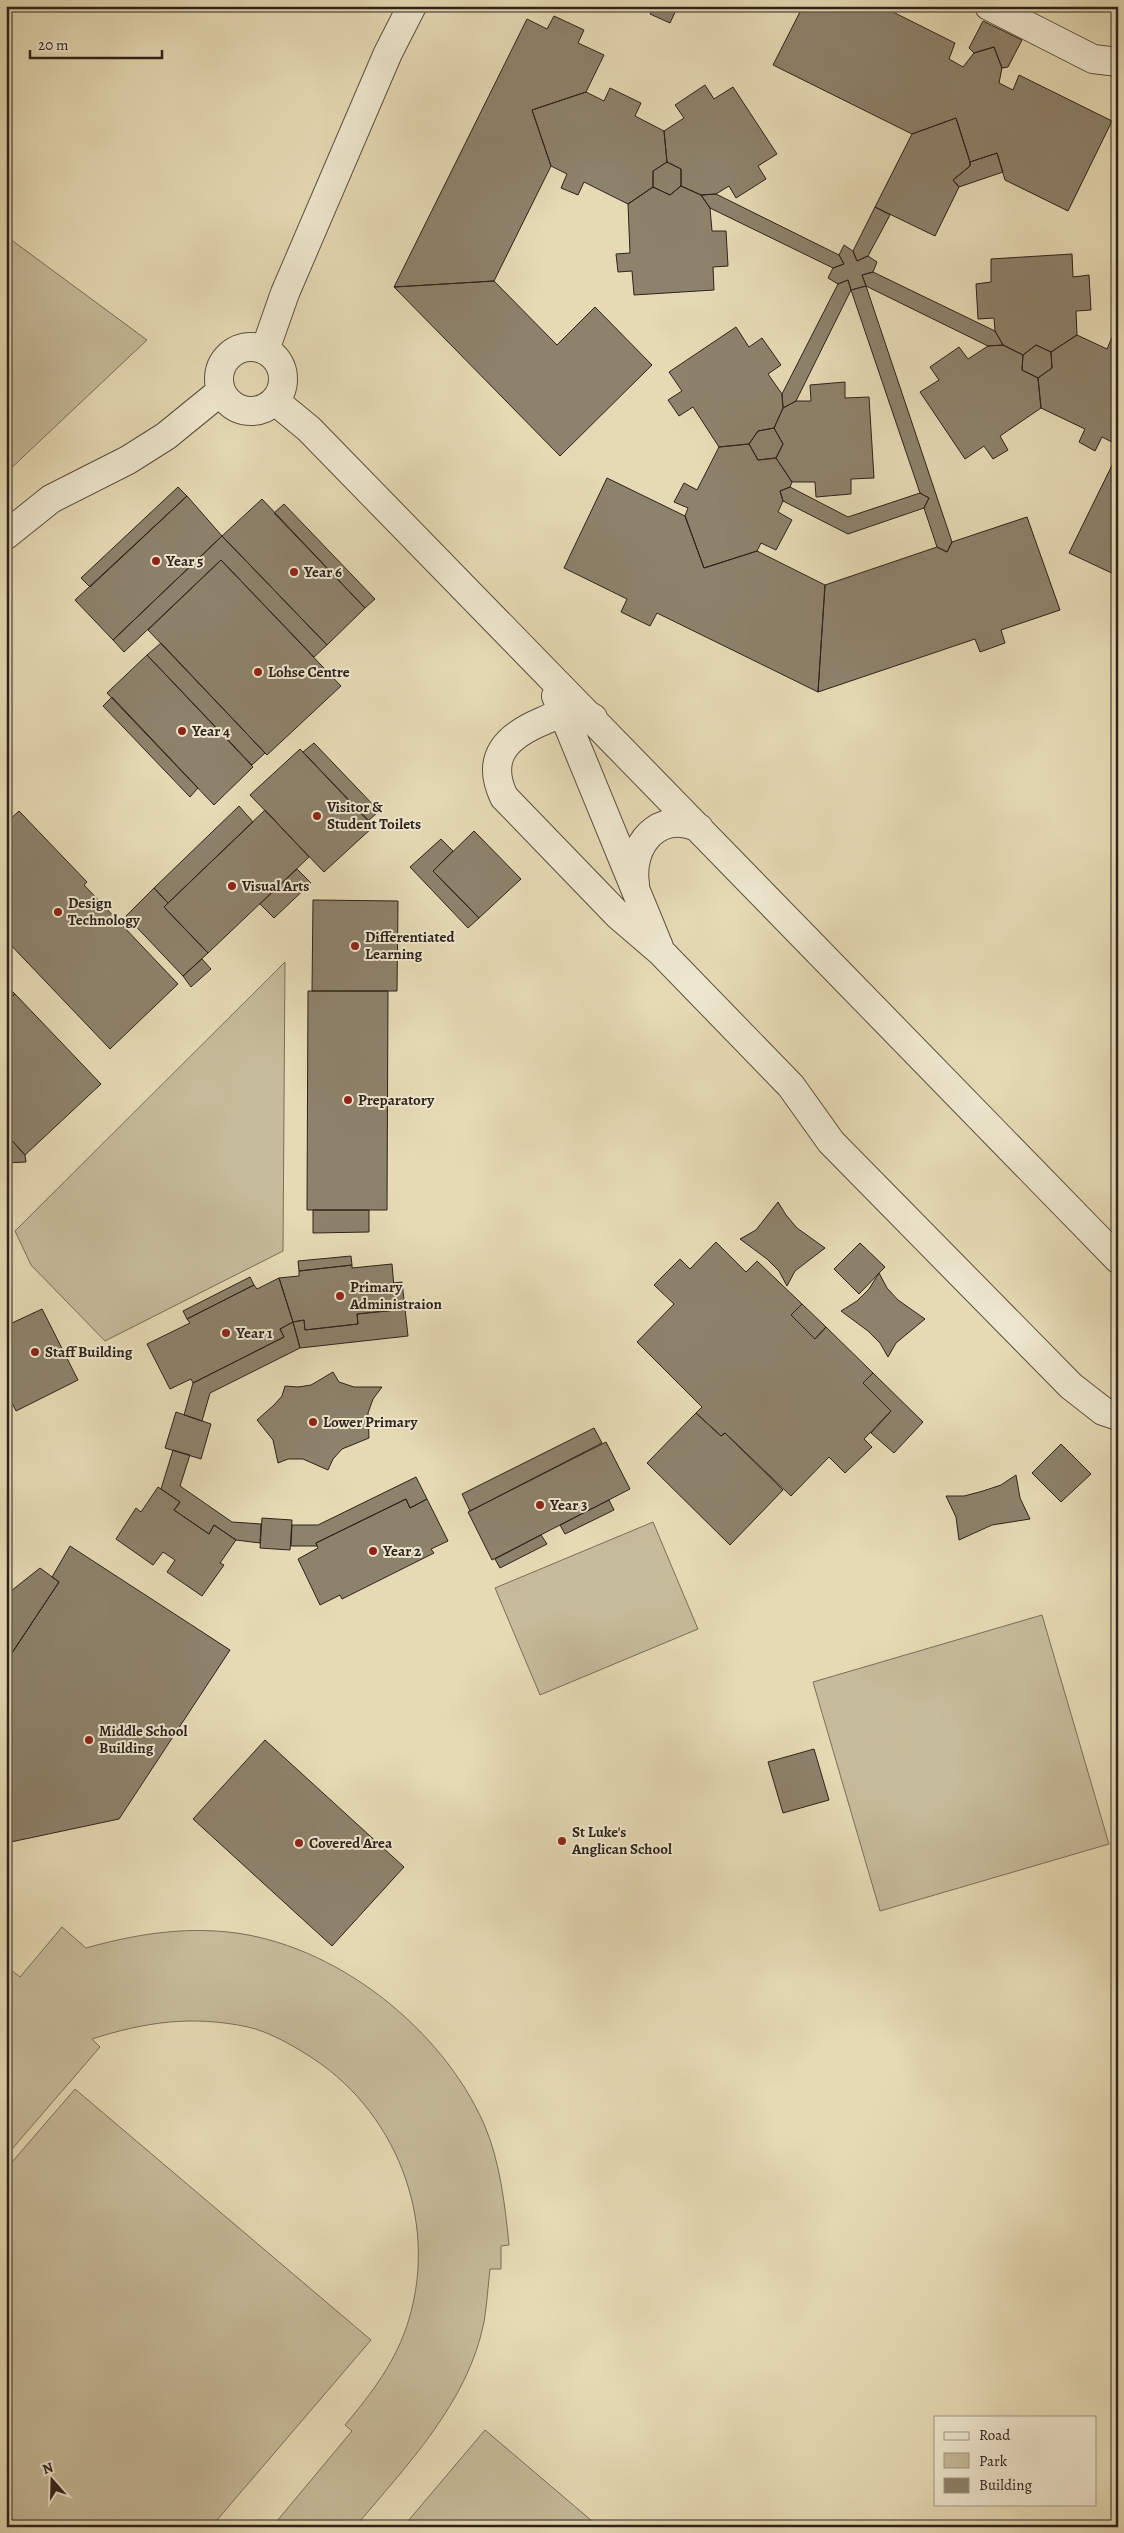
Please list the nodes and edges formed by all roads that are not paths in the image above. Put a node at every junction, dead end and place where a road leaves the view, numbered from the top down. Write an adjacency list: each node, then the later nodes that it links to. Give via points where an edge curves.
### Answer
1 (412, 6): 4 (street, via 380,71 285,294)
2 (989, 6): 3 (street, via 1093,59)
3 (1118, 62)
4 (265, 350): 5 (street, via 254,347 232,352 224,360 218,381); 6 (street, via 279,363 282,372 283,382)
5 (220, 392): 6 (street, via 231,404 245,411 267,408); 7 (street, via 166,436 128,460 51,498)
6 (275, 401): 8 (street, via 309,429)
7 (6, 535)
8 (545, 670): 9 (street); 10 (street)
9 (563, 712): 10 (street, via 581,711); 12 (street); 13 (street, via 522,730 508,741 496,771 499,786 514,809 583,880)
10 (593, 718): 11 (street)
11 (699, 828): 12 (street, via 679,821 668,823 647,838 634,859); 14 (street)
12 (636, 893): 13 (street)
13 (660, 951): 15 (street, via 791,1086 831,1142 1071,1386 1103,1411)
14 (1118, 1259)
15 (1118, 1416)

